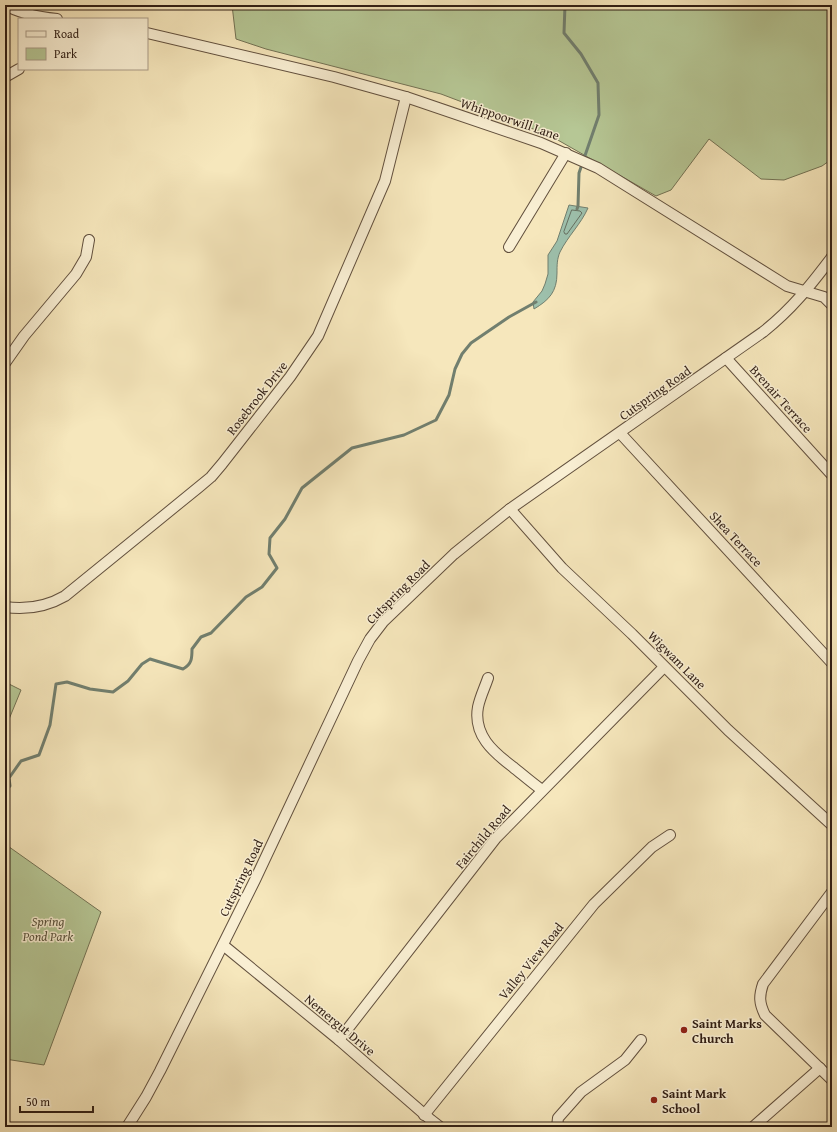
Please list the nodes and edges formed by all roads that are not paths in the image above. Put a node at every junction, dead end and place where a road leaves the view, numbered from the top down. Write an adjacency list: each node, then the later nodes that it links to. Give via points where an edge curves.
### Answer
1 (5, 5): 2 (street, via 30,15)
2 (49, 18)
3 (148, 34): 6 (street, Whippoorwill Lane, via 291,66)
4 (18, 70): 5 (street)
5 (5, 77)
6 (406, 98): 7 (street, Whippoorwill Lane); 18 (street, Rosebrook Drive, via 385,181 318,336 290,377 222,464 199,487 65,596 35,607)
7 (568, 154): 9 (street); 11 (street, Whippoorwill Lane, via 598,168 787,286)
8 (89, 240): 14 (street, via 86,257 76,274)
9 (509, 247)
10 (832, 257): 11 (street, Cutspring Road)
11 (806, 291): 12 (street, Whippoorwill Lane, via 824,296); 13 (street, Cutspring Road, via 778,320)
12 (832, 305)
13 (726, 358): 15 (street, Cutspring Road); 16 (street, Brenair Terrace)
14 (5, 363)
15 (620, 433): 17 (street, Cutspring Road); 19 (street, Shea Terrace)
16 (832, 474)
17 (510, 509): 20 (street, Wigwam Lane, via 562,568); 26 (street, Cutspring Road, via 454,554 383,622 370,639)
18 (5, 607)
19 (832, 663)
20 (664, 667): 22 (street, Fairchild Road); 23 (street, Wigwam Lane)
21 (488, 678): 22 (street, via 478,706 477,720 480,732 495,752)
22 (542, 790): 27 (street, Fairchild Road, via 496,838)
23 (832, 825)
24 (670, 835): 31 (street, Valley View Road, via 652,847 594,904)
25 (831, 891): 29 (street, via 763,984 759,1000 765,1015)
26 (223, 945): 27 (street, Nemergut Drive); 32 (street, Cutspring Road, via 162,1067)
27 (339, 1040): 31 (street, Nemergut Drive)
28 (641, 1040): 34 (street, via 625,1060 581,1092 558,1118)
29 (820, 1068): 30 (street); 35 (street)
30 (832, 1080)
31 (424, 1115): 33 (street, Nemergut Drive)
32 (129, 1126)
33 (440, 1127)
34 (557, 1127)
35 (754, 1127)

